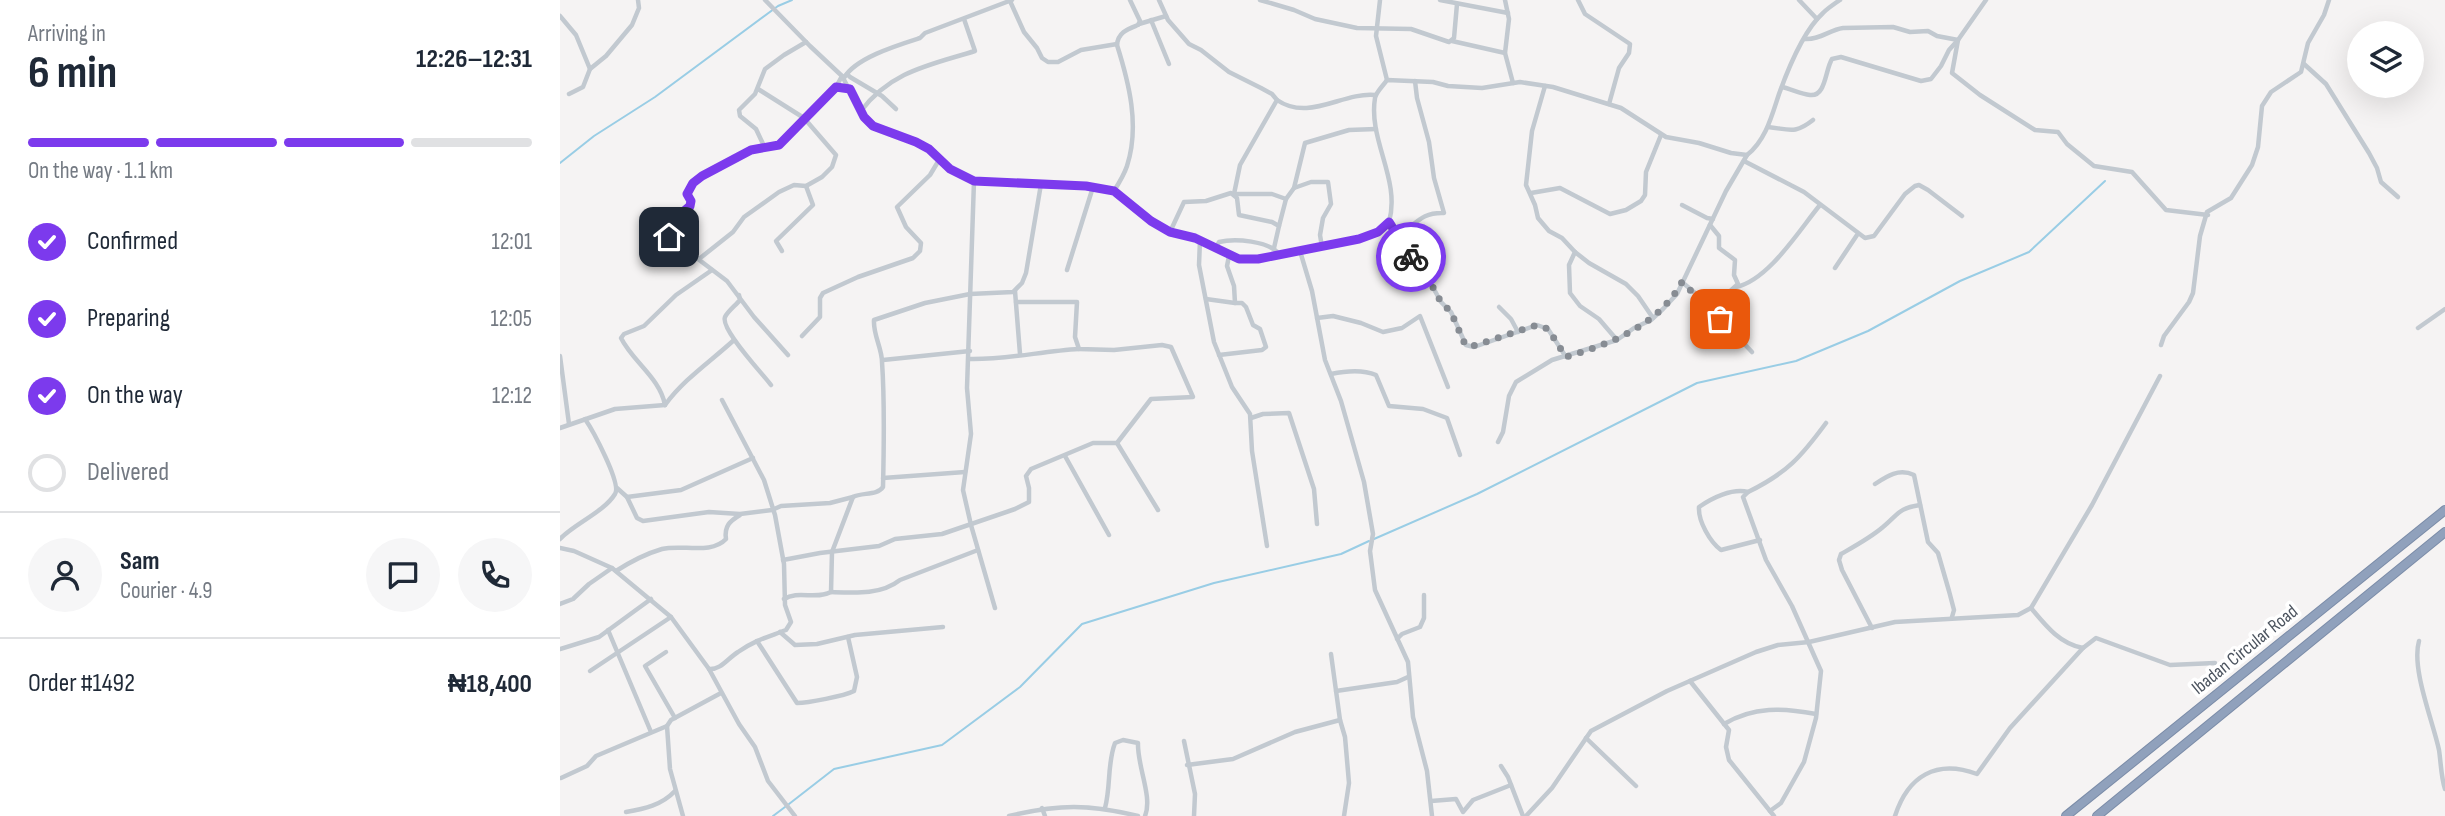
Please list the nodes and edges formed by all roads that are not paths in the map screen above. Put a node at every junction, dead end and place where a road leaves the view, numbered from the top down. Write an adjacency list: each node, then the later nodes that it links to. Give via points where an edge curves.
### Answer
1 (638, 0): 36 (street, via 639,8 625,35)
2 (765, 0): 31 (street)
3 (1011, 0): 21 (street); 32 (street, via 1024,32 1048,62)
4 (1129, 0): 25 (street, via 1139,16)
5 (1159, 0): 20 (street)
6 (1260, 0): 17 (street)
7 (1296, 0): 17 (street)
8 (1380, 0): 26 (street)
9 (1440, 0): 16 (street)
10 (1505, 0): 18 (street)
11 (1578, 0): 50 (street, via 1594,22 1630,44)
12 (1798, 0): 22 (street)
13 (1840, 0): 22 (street)
14 (1986, 0): 29 (street)
15 (2329, 0): 35 (street, via 2308,43)
16 (1457, 4): 18 (street); 30 (street)
17 (1294, 10): 26 (street, via 1315,19)
18 (1508, 13): 33 (street)
19 (560, 16): 24 (street)
20 (1166, 16): 23 (street); 49 (street, via 1189,44)
21 (964, 19): 37 (street, via 862,62); 46 (street, via 975,51 916,68)
22 (1817, 19): 28 (street)
23 (1151, 20): 25 (street); 34 (street)
24 (566, 23): 27 (street); 36 (street)
25 (1138, 24): 32 (street, via 1124,30)
26 (1376, 29): 30 (street, via 1411,29); 38 (street)
27 (560, 31)
28 (1804, 39): 29 (street, via 1824,37 1835,29 1892,27); 43 (street)
29 (1958, 40): 43 (street, via 1931,79 1921,81 1841,57 1832,59 1818,94); 74 (street, via 1952,73 1980,95 2035,130 2058,132 2094,166 2132,172 2166,210)
30 (1451, 41): 33 (street)
31 (806, 42): 37 (street); 44 (street, via 765,69)
32 (1117, 44): 67 (street, via 1131,98 1132,138 1127,167)
33 (1505, 53): 40 (street)
34 (1169, 64)
35 (2304, 64): 70 (street, via 2326,84 2369,153 2381,182); 74 (street, via 2301,72 2271,92 2262,106 2252,165 2231,198)
36 (590, 69): 47 (street, via 583,87)
37 (844, 76): 42 (street); 45 (street); 46 (street)
38 (1387, 80): 39 (street); 48 (street)
39 (1415, 81): 40 (street, via 1482,88); 82 (street, via 1444,213 1425,216)
40 (1513, 83): 41 (street)
41 (1545, 86): 50 (street); 68 (street, via 1529,152 1526,185)
42 (836, 87): 45 (street); 53 (street)
43 (1782, 87): 55 (street)
44 (758, 89): 53 (street); 58 (street, via 739,110)
45 (850, 89): 52 (street)
46 (876, 93): 51 (street); 52 (street)
47 (569, 94)
48 (1375, 95): 49 (street, via 1359,94 1299,109); 56 (street)
49 (1277, 100): 69 (street, via 1240,165)
50 (1609, 104): 57 (street, via 1636,116)
51 (896, 109)
52 (861, 111): 60 (street, via 873,126 916,142)
53 (804, 118): 58 (street, via 779,145); 64 (street, via 836,155 832,167)
54 (1813, 120): 55 (street, via 1794,131)
55 (1768, 127): 59 (street)
56 (1376, 129): 66 (street, via 1349,130 1305,143); 77 (street, via 1391,193)
57 (1661, 135): 59 (street); 68 (street, via 1646,172 1645,195 1626,210 1610,214 1560,188)
58 (764, 146): 92 (street, via 693,183 687,194 690,206 667,226 669,237)
59 (1747, 155): 61 (street)
60 (939, 160): 62 (street); 111 (street, via 897,207 921,244 918,254 823,293 820,317)
61 (1744, 161): 73 (street); 76 (street)
62 (974, 181): 63 (street); 100 (street)
63 (1041, 184): 65 (street); 98 (street, via 1026,273)
64 (806, 186): 88 (street, via 813,205 776,241); 92 (street, via 794,185 779,192)
65 (1093, 187): 67 (street); 95 (street)
66 (1294, 188): 71 (street); 84 (street, via 1328,182 1331,204 1323,218)
67 (1114, 191): 80 (street)
68 (1531, 193): 89 (street, via 1542,224)
69 (1234, 194): 71 (street, via 1272,194); 79 (street, via 1239,215); 80 (street, via 1184,202)
70 (2398, 197)
71 (1286, 200): 79 (street)
72 (1682, 205): 76 (street)
73 (1820, 205): 81 (street); 97 (street, via 1768,270)
74 (2208, 215): 114 (street, via 2200,236 2193,293)
75 (1962, 216): 81 (street, via 1928,190 1915,186 1874,236)
76 (1713, 219): 78 (street)
77 (1389, 222): 82 (street); 84 (street, via 1370,235)
78 (1710, 225): 96 (street); 97 (street, via 1719,236 1719,247 1735,260)
79 (1279, 226): 86 (street)
80 (1170, 232): 83 (street)
81 (1857, 235): 93 (street)
82 (1397, 236): 110 (street, via 1451,312 1466,345 1474,347)
83 (1200, 240): 85 (street); 101 (street)
84 (1322, 247): 87 (street)
85 (1216, 248): 86 (street, via 1226,240); 91 (street)
86 (1274, 248): 90 (street)
87 (1299, 250): 90 (street); 107 (street)
88 (782, 251)
89 (1576, 252): 108 (street, via 1626,284); 113 (street, via 1569,265 1570,293)
90 (1279, 254): 91 (street, via 1248,260)
91 (1229, 256): 103 (street)
92 (699, 259): 94 (street)
93 (1835, 268)
94 (712, 270): 99 (street); 130 (street, via 676,295 644,326 621,338 663,395)
95 (1067, 270)
96 (1682, 282): 104 (street); 108 (street)
97 (1736, 286): 104 (street)
98 (1015, 290): 100 (street); 102 (street)
99 (738, 294): 112 (street, via 740,300 724,321); 118 (street)
100 (970, 294): 116 (street); 124 (street, via 875,318)
101 (1205, 299): 103 (street); 120 (street)
102 (1016, 302): 115 (street, via 1077,302); 119 (street)
103 (1235, 303): 120 (street, via 1246,307 1266,347)
104 (1707, 304): 117 (street)
105 (1499, 307): 110 (street)
106 (2445, 309): 109 (street)
107 (1317, 318): 125 (street); 128 (street, via 1333,316 1383,332 1402,328 1420,316)
108 (1653, 318): 113 (street)
109 (2418, 328)
110 (1518, 332): 122 (street, via 1537,325 1548,329)
111 (802, 336)
112 (734, 340): 127 (street); 130 (street, via 684,381)
113 (1617, 340): 122 (street)
114 (2161, 345)
115 (1079, 349): 119 (street); 137 (street, via 1171,346 1192,392 1193,397 1151,399)
116 (970, 351): 123 (street); 124 (street)
117 (1752, 352)
118 (788, 355)
119 (1020, 355): 123 (street)
120 (1219, 355): 131 (street)
121 (560, 356): 133 (street)
122 (1566, 357): 136 (street, via 1552,360 1516,382)
123 (969, 359): 141 (street, via 971,435)
124 (883, 360): 142 (street)
125 (1331, 374): 138 (street, via 1376,375 1389,406 1423,409 1447,418); 179 (street, via 1364,482 1373,534 1370,551 1375,590)
126 (2160, 376): 171 (street)
127 (771, 385)
128 (1448, 387)
129 (722, 400): 140 (street)
130 (665, 405): 132 (street, via 615,409)
131 (1251, 418): 153 (street, via 1289,413 1314,489); 159 (street)
132 (585, 419): 133 (street); 144 (street)
133 (569, 424): 135 (street)
134 (1826, 424): 145 (street, via 1784,472)
135 (560, 428)
136 (1498, 442)
137 (1117, 443): 139 (street, via 1094,443); 150 (street)
138 (1460, 455)
139 (1065, 456): 154 (street, via 1027,472 1028,503); 156 (street)
140 (752, 458): 146 (street, via 681,490); 149 (street)
141 (965, 472): 142 (street); 154 (street, via 963,489)
142 (883, 478): 147 (street, via 881,490)
143 (1875, 484): 148 (street, via 1897,472 1909,472 1914,475)
144 (617, 488): 146 (street); 157 (street, via 594,514)
145 (1748, 492): 158 (street, via 1743,497); 158 (street, via 1709,501 1699,507 1699,514 1721,550)
146 (626, 497): 152 (street, via 643,521 709,512)
147 (853, 498): 149 (street); 162 (street)
148 (1920, 505): 173 (street, via 1928,542 1943,567); 175 (street, via 1894,515 1841,554 1842,570)
149 (772, 510): 152 (street); 163 (street)
150 (1158, 510)
151 (2445, 510): 227 (highway, Ibadan Circular Road)
152 (740, 514): 164 (street, via 730,521 726,538 716,547 660,550)
153 (1317, 524)
154 (971, 525): 161 (street); 162 (street)
155 (2445, 532): 228 (highway, Ibadan Circular Road)
156 (1109, 535)
157 (560, 539)
158 (1760, 540): 182 (street)
159 (1268, 546)
160 (560, 548): 164 (street)
161 (978, 550): 165 (street, via 878,591); 170 (street)
162 (832, 552): 163 (street); 165 (street)
163 (783, 560): 168 (street)
164 (614, 570): 167 (street); 169 (street)
165 (831, 592): 168 (street)
166 (1424, 595): 179 (street, via 1420,627)
167 (651, 599): 172 (street); 176 (street)
168 (784, 599): 177 (street, via 790,622)
169 (560, 604)
170 (995, 608)
171 (2031, 608): 173 (street, via 2018,615); 183 (street, via 2047,628 2070,645)
172 (671, 617): 185 (street); 189 (street)
173 (1952, 617): 175 (street)
174 (943, 626): 178 (street)
175 (1872, 628): 182 (street)
176 (608, 630): 184 (street); 185 (street)
177 (780, 632): 178 (street, via 795,645); 180 (street)
178 (848, 637): 180 (street, via 857,677 854,691 807,703 796,703)
179 (1396, 639): 191 (street, via 1408,662)
180 (757, 641): 189 (street)
181 (2418, 641): 208 (street, via 2421,685)
182 (1809, 642): 192 (street, via 1756,652); 195 (street, via 1821,671)
183 (2083, 648): 188 (street, via 2096,638 2170,665); 226 (street, via 2010,728 1977,774 1960,768 1924,774 1908,787)
184 (560, 649)
185 (618, 652): 190 (street); 200 (street)
186 (666, 652): 196 (street, via 645,666)
187 (1331, 654): 193 (street)
188 (2215, 663)
189 (709, 670): 194 (street)
190 (590, 671)
191 (1408, 677): 193 (street); 210 (street)
192 (1690, 681): 198 (street); 201 (street, via 1591,731)
193 (1336, 691): 197 (street)
194 (721, 693): 196 (street); 217 (street, via 755,747 768,781)
195 (1816, 714): 198 (street, via 1771,709 1739,715); 214 (street, via 1804,762)
196 (674, 718): 199 (street)
197 (1340, 720): 203 (street, via 1294,732 1233,760); 223 (street, via 1349,783)
198 (1724, 724): 214 (street, via 1729,730 1726,747 1730,760)
199 (667, 726): 200 (street); 209 (street)
200 (651, 732): 205 (street, via 596,756 587,766)
201 (1586, 738): 207 (street); 225 (street, via 1552,788)
202 (1184, 741): 203 (street)
203 (1187, 765): 222 (street, via 1195,794)
204 (1501, 766): 206 (street)
205 (561, 778)
206 (1511, 785): 215 (street, via 1473,800); 225 (street)
207 (1636, 786)
208 (2445, 789)
209 (676, 791): 213 (street, via 645,809); 216 (street)
210 (1432, 801): 215 (street, via 1456,799); 224 (street)
211 (1042, 808): 212 (street); 218 (street); 219 (street)
212 (1105, 808): 220 (street); 221 (street, via 1115,743 1132,741 1138,743 1148,808)
213 (625, 812)
214 (1772, 813)
215 (1465, 814)
216 (683, 816)
217 (795, 816)
218 (1009, 816)
219 (1045, 816)
220 (1138, 816)
221 (1145, 816)
222 (1194, 816)
223 (1345, 816)
224 (1432, 816)
225 (1525, 816)
226 (1895, 816)
227 (2066, 816)
228 (2097, 816)

